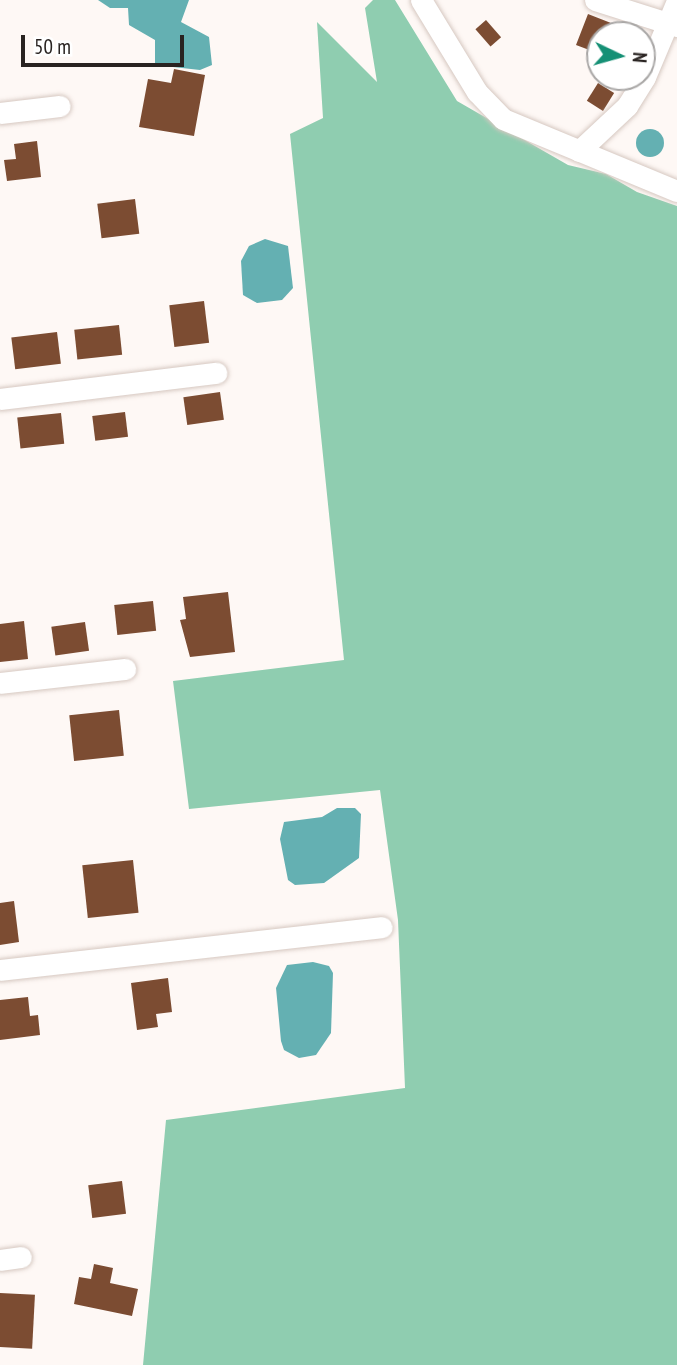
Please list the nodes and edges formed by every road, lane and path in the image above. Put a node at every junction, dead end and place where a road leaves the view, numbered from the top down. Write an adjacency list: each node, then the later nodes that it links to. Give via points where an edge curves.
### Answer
1 (421, 0): 7 (street, via 492,109 517,128)
2 (595, 0): 4 (street)
3 (677, 1): 4 (street)
4 (673, 25): 7 (street, via 627,106)
5 (60, 106): 6 (street)
6 (0, 114)
7 (579, 151): 8 (street)
8 (677, 191)
9 (216, 373): 10 (street)
10 (0, 400)
11 (125, 669): 12 (street)
12 (0, 683)
13 (382, 927): 14 (street)
14 (0, 970)

